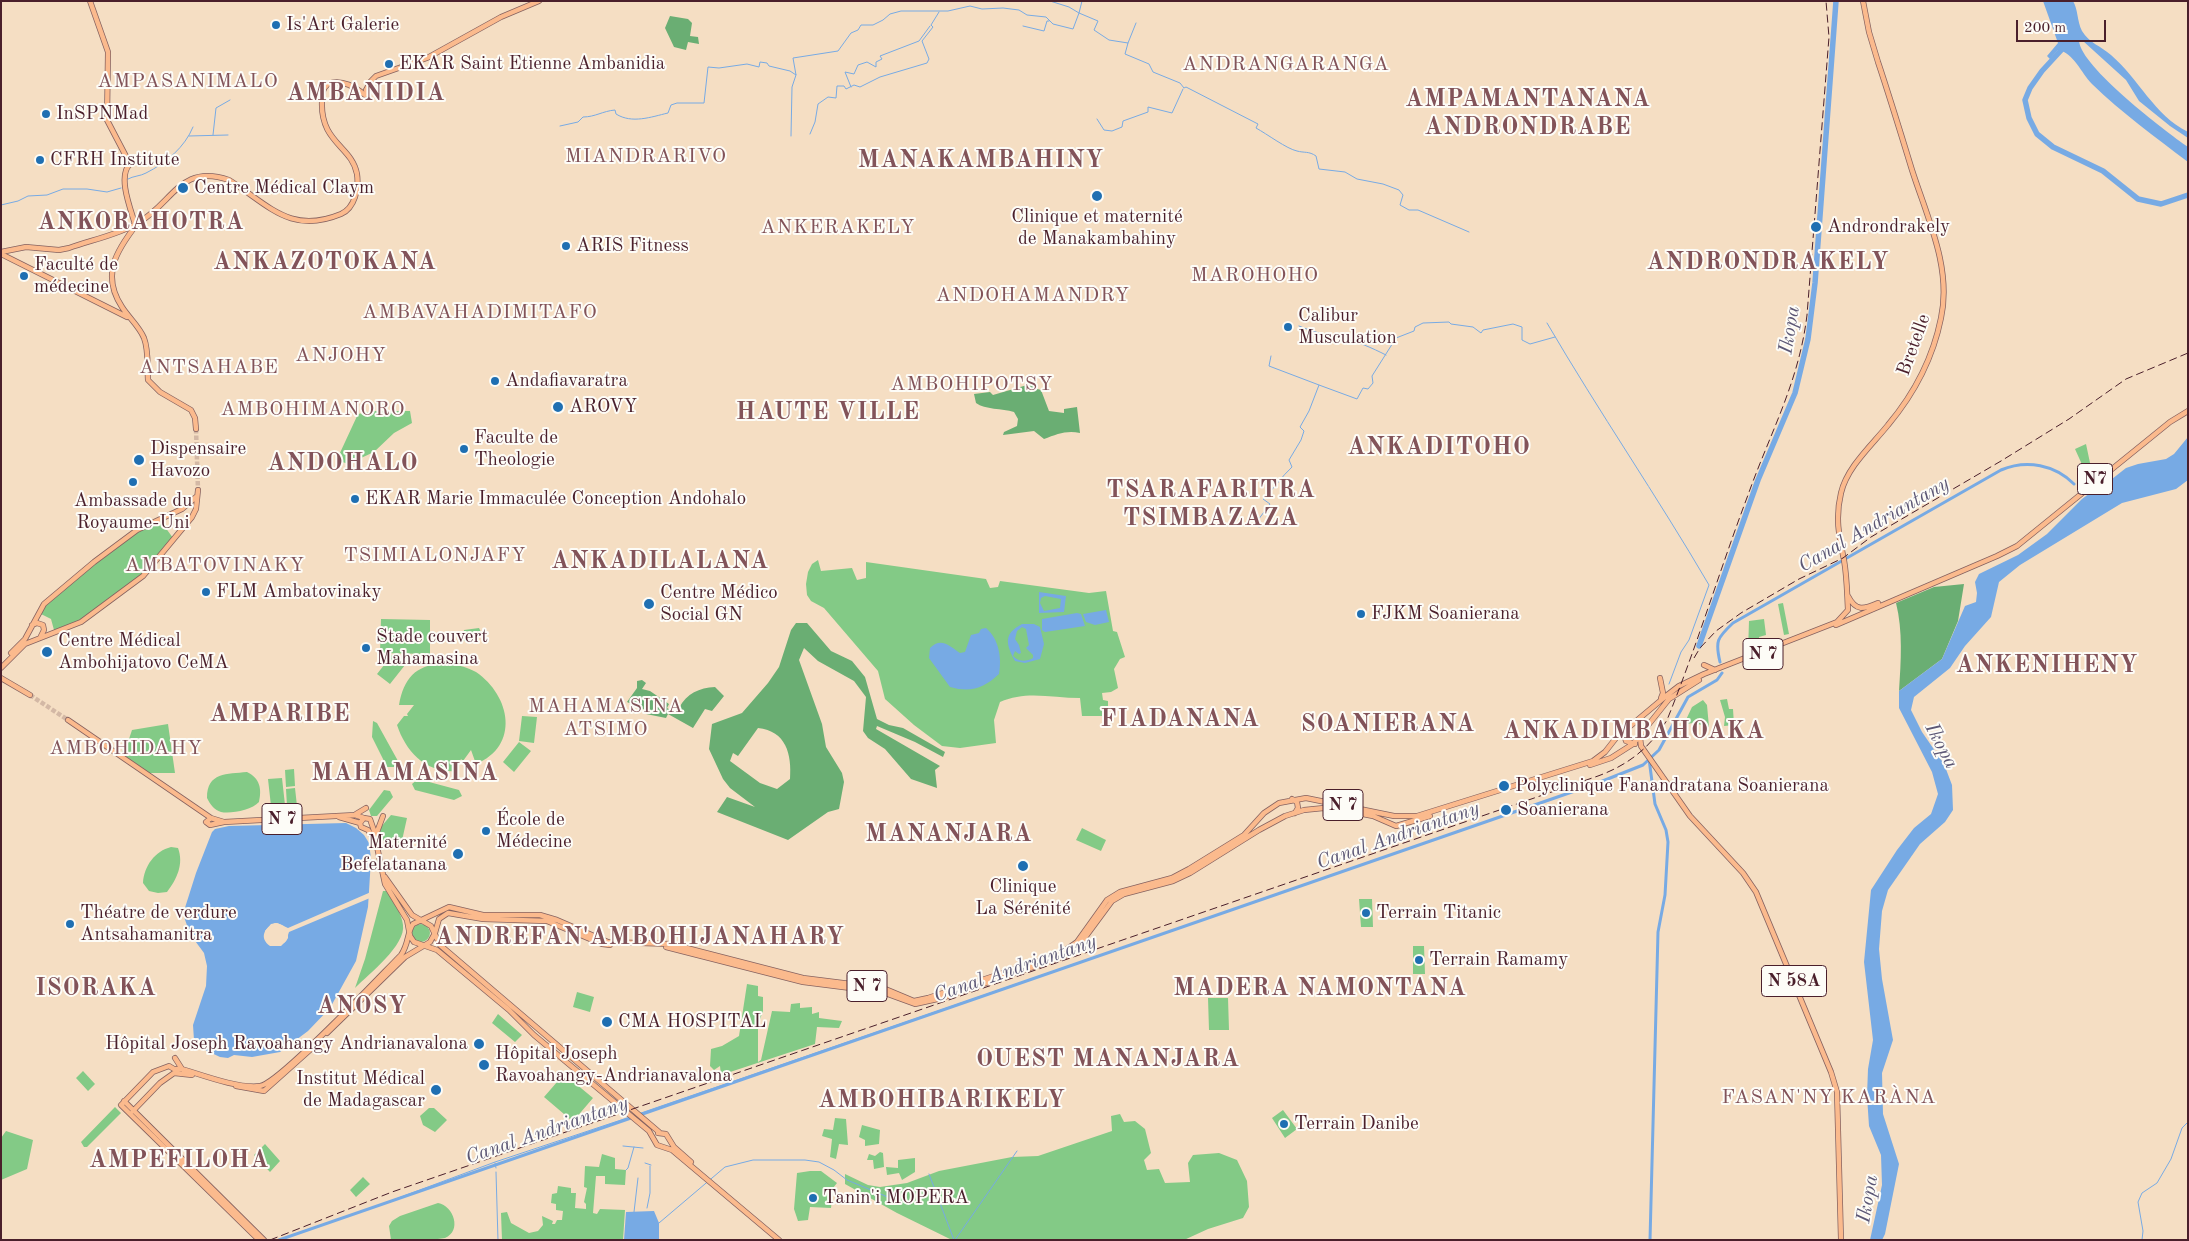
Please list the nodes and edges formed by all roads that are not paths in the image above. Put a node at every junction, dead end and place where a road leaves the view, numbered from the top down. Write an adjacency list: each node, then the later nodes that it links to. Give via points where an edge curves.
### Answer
1 (90, 1): 4 (main road, via 108,52 107,120 130,164 124,177)
2 (539, 1): 6 (main road, via 501,17 427,58 376,76 364,91 335,82 328,84 323,92 322,115 326,129 351,160 357,176 354,202 344,213 317,222 297,221 280,215 229,180 201,176 192,177 182,184)
3 (1863, 1): 23 (main road, Bretelle, via 1878,62 1938,250 1942,304 1935,340 1922,374 1904,405 1859,460 1843,486 1836,517)
4 (129, 204): 5 (main road); 7 (main road)
5 (132, 210): 6 (main road, via 140,218); 7 (main road)
6 (146, 217): 7 (main road)
7 (134, 226): 8 (main road, via 69,248); 11 (main road, via 120,245 112,270 115,295)
8 (10, 249): 9 (main road); 10 (main road)
9 (1, 252): 10 (main road)
10 (10, 257): 12 (main road)
11 (122, 307): 12 (main road); 13 (main road)
12 (118, 311): 13 (main road)
13 (130, 318): 15 (main road, via 145,340 148,380 160,392 191,410)
14 (2188, 410): 22 (main road, N7); 24 (main road, N7, via 2174,416 2024,538 2003,551 1880,602)
15 (196, 429)
16 (198, 490): 17 (main road)
17 (197, 496): 18 (main road); 20 (main road)
18 (188, 506): 19 (main road); 20 (main road)
19 (182, 509): 21 (main road); 27 (main road, via 137,530 94,562 44,604)
20 (194, 511): 21 (main road)
21 (192, 517): 28 (main road, via 144,576 81,622)
22 (2017, 546): 26 (main road, N 7)
23 (1847, 595): 24 (main road); 25 (main road, Bretelle)
24 (1856, 607): 25 (main road); 26 (main road)
25 (1848, 610): 26 (main road, via 1849,616); 31 (main road, N 7, via 1836,622)
26 (1855, 617): 39 (main road, N 7, via 1695,682 1669,699)
27 (31, 626): 28 (main road, via 37,623 44,625 43,634); 30 (main road, via 25,639)
28 (37, 640): 30 (main road, via 24,644)
29 (1704, 665): 31 (main road)
30 (2, 666): 34 (main road)
31 (1715, 670): 36 (main road, N 7, via 1687,682)
32 (1, 678): 34 (main road)
33 (1660, 678): 36 (main road, via 1663,693)
34 (6, 681): 35 (main road)
35 (30, 694)
36 (1660, 701): 38 (main road, N 7)
37 (68, 720): 55 (main road, N 7)
38 (1637, 722): 39 (main road, via 1644,725); 40 (main road, N 7)
39 (1644, 731): 41 (main road, N 7)
40 (1625, 732): 42 (main road, via 1625,739); 52 (main road, N 7, via 1593,760 1428,814)
41 (1640, 737): 42 (main road, N 7); 43 (main road)
42 (1633, 744): 43 (main road); 60 (main road, N 7, via 1607,759)
43 (1641, 746): 82 (main road, N 58A, via 1697,825 1743,873 1756,892 1831,1072 1837,1092)
44 (1292, 799): 45 (main road, N 7); 47 (main road, via 1298,806); 50 (main road, N 7, via 1313,799)
45 (1273, 806): 54 (main road, via 1273,816); 63 (main road, N 7, via 1244,835 1172,878 1120,892 1108,900 1077,942 1060,954 922,1000 906,999 883,988 803,978 676,945 608,942 540,916 484,915 449,907)
46 (366, 808): 48 (main road)
47 (1295, 813): 54 (main road, N 7); 59 (main road, N 7, via 1337,809 1373,816)
48 (356, 815): 51 (main road, N 7); 53 (main road, N 7)
49 (383, 816): 62 (main road)
50 (1394, 816): 52 (main road); 59 (main road, via 1389,819)
51 (339, 817): 56 (main road, N 7); 57 (main road, N 7)
52 (1402, 817): 60 (main road)
53 (364, 818): 57 (main road); 58 (main road, N 7, via 370,819)
54 (1280, 818): 65 (main road, N 7, via 1190,873 1124,894 1112,901 1078,947 1065,956 918,1004 874,990 803,982 669,947 602,944 547,920 483,919 448,913 439,919)
55 (210, 819): 56 (main road, N 7); 56 (main road, N 7, via 208,825)
56 (224, 822)
57 (360, 824): 61 (main road, N 7)
58 (372, 824): 61 (main road); 62 (main road)
59 (1390, 824): 60 (main road)
60 (1406, 824)
61 (368, 830): 64 (main road, via 376,842 385,884)
62 (376, 834): 63 (main road, via 386,880 412,915)
63 (423, 920): 64 (main road, N 7, via 413,924); 65 (main road)
64 (410, 931): 66 (main road, via 414,942); 71 (main road, via 408,944 401,955 320,1036)
65 (435, 933): 66 (main road, N 7, via 430,942); 73 (main road, via 440,945)
66 (423, 945): 71 (main road, via 405,957 287,1072); 74 (main road, via 437,950)
67 (175, 1058): 69 (main road)
68 (165, 1068): 70 (main road, via 169,1066); 70 (main road, via 164,1072); 72 (main road, via 153,1072 124,1101)
69 (182, 1069): 70 (main road); 71 (main road)
70 (172, 1073): 71 (main road); 72 (main road)
71 (263, 1087)
72 (132, 1112): 78 (main road); 79 (main road)
73 (659, 1132): 74 (main road); 75 (main road, via 666,1134)
74 (655, 1138): 76 (main road, via 657,1144)
75 (669, 1140): 76 (main road); 77 (main road)
76 (664, 1146): 77 (main road)
77 (711, 1181): 80 (main road); 81 (main road)
78 (259, 1240)
79 (264, 1240)
80 (779, 1240)
81 (784, 1240)
82 (1841, 1240)

